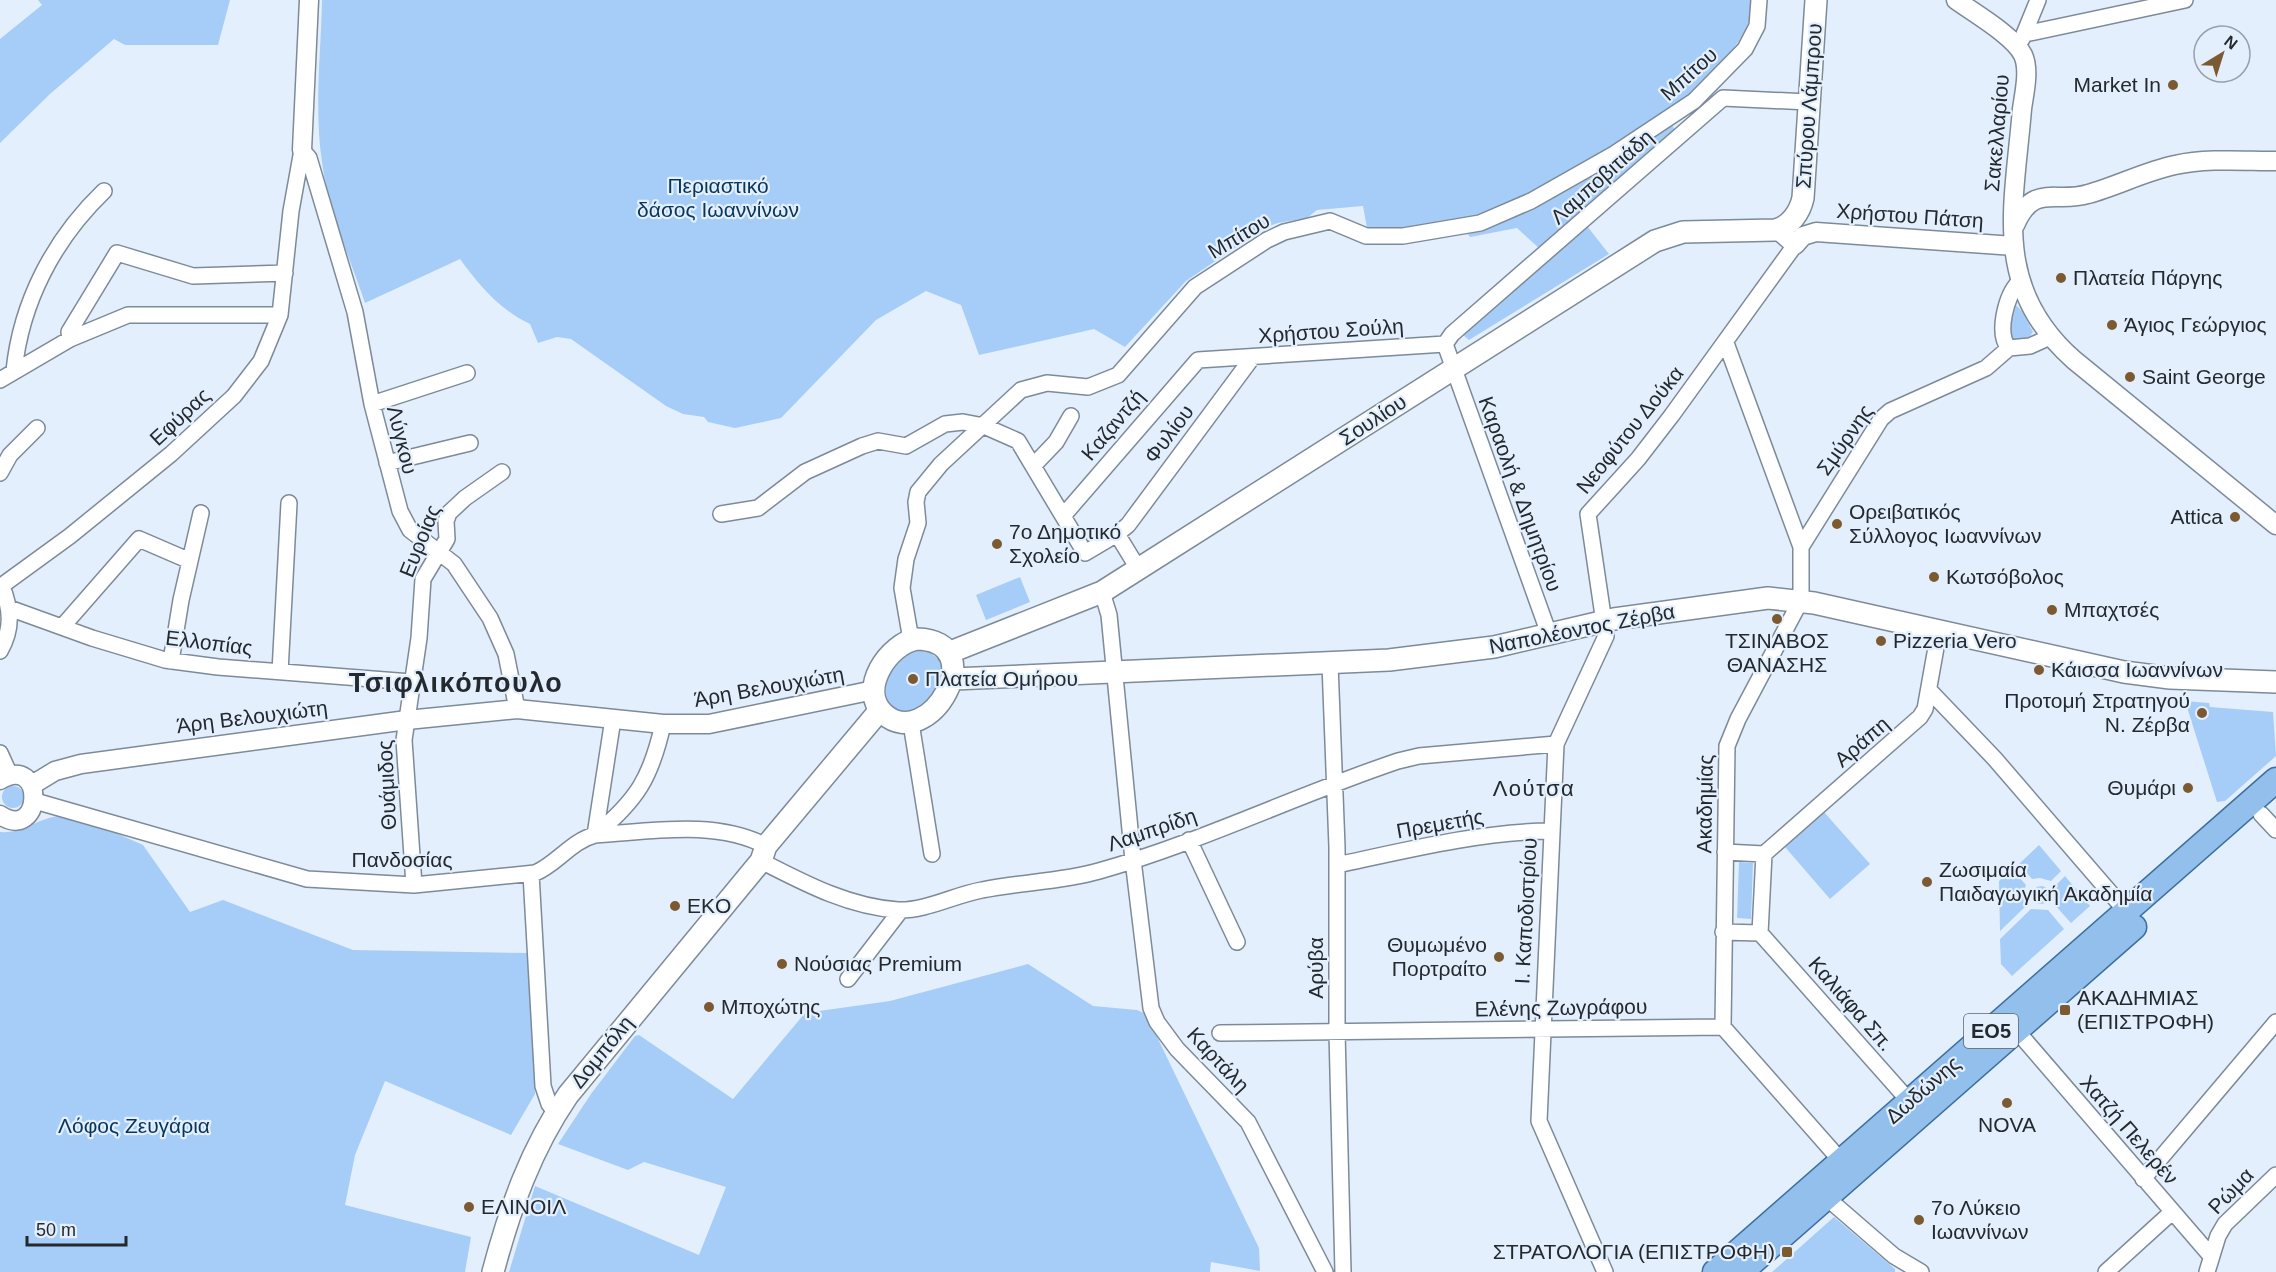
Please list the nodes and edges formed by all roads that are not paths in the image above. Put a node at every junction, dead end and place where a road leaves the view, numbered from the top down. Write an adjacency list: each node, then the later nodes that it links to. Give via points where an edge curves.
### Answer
1 (309, 0): 9 (street)
2 (1759, 0): 33 (street, Μπίτου, via 1757,26 1745,49 1694,101 1657,128 1532,201 1480,224 1403,236 1365,236 1330,221 1275,236 1195,287 1118,375 1088,387 1047,383 1028,387)
3 (1816, 0): 8 (main road, Σπύρου Λάμπρου)
4 (1956, 0): 7 (street, Σακελλαρίου)
5 (2038, 0): 7 (street)
6 (2185, 0): 7 (street)
7 (2021, 41): 15 (street, Σακελλαρίου, via 2025,77)
8 (1809, 102): 12 (main road, Σπύρου Λάμπρου); 23 (street, Λαμποβιτιάδη, via 1727,97 1716,103)
9 (302, 150): 17 (street, Εφύρας); 31 (street, Λύγκου, via 309,158 341,261)
10 (2276, 160): 15 (street, via 2174,165 2090,194 2037,198 2026,207)
11 (104, 191): 27 (street, via 83,211 58,246 40,280)
12 (1799, 211): 13 (main road); 14 (street, via 1819,228)
13 (1778, 230): 16 (street); 28 (main road, Σουλίου, via 1683,232 1662,238)
14 (1854, 233): 15 (street, Χρήστου Πάτση); 16 (street, Χρήστου Πάτση, via 1814,233 1803,236)
15 (2013, 238): 18 (street)
16 (1795, 245): 22 (street, Νεοφύτου Δούκα)
17 (285, 273): 19 (street, Εφύρας); 21 (street, via 201,277 117,253 69,332)
18 (2019, 282): 20 (street); 24 (street, via 2011,293 2003,330)
19 (280, 315): 21 (street, via 128,315); 50 (street, Εφύρας, via 261,361 222,407 115,501)
20 (2050, 337): 24 (street, via 2030,346); 44 (street)
21 (70, 339): 27 (street)
22 (1726, 343): 46 (street); 54 (street, Νεοφύτου Δούκα, via 1638,459 1588,514)
23 (1445, 344): 25 (street, Χρήστου Σούλη); 28 (street)
24 (2009, 348): 46 (street, Σμύρνης, via 1986,368 1881,418)
25 (1252, 358): 26 (street, Χρήστου Σούλη); 45 (street, Φυλίου, via 1128,525)
26 (1194, 362): 43 (street, Καζαντζή)
27 (10, 363): 30 (street)
28 (1452, 369): 49 (main road, Σουλίου); 57 (street, Καραολή & Δημητρίου)
29 (467, 373): 31 (street)
30 (0, 380)
31 (372, 404): 36 (street, Λύγκου)
32 (1071, 416): 37 (street, via 1056,442)
33 (984, 426): 37 (street, via 1018,441); 42 (street, via 951,422 906,446 875,442 805,472 758,508); 58 (street, Μπίτου, via 933,472 917,495 917,527 906,559 902,588)
34 (37, 428): 39 (street, via 10,455)
35 (470, 443): 36 (street)
36 (387, 463): 47 (street, Λύγκου, via 404,521 416,536)
37 (1033, 465): 43 (street)
38 (502, 472): 47 (street, Ευροίας, via 449,513 447,539)
39 (0, 473)
40 (289, 503): 63 (street)
41 (201, 513): 48 (street)
42 (721, 513)
43 (1063, 516): 45 (street, Φυλίου, via 1085,553)
44 (2276, 525)
45 (1117, 534): 49 (street)
46 (1801, 547): 52 (street)
47 (440, 552): 66 (street, Ευροίας, via 423,579); 69 (street, Λύγκου, via 459,571 498,630)
48 (190, 561): 55 (street, via 139,539); 61 (street)
49 (1139, 570): 51 (main road, Σουλίου)
50 (1, 587): 53 (street, Εφύρας)
51 (1102, 592): 60 (main road, Σουλίου); 64 (street, Καρτάλη, via 1109,609)
52 (1801, 600): 54 (main road, Ναπολέοντος Ζέρβα, via 1768,598); 56 (main road, Ναπολέοντος Ζέρβα); 84 (street, Ακαδημίας, via 1728,740)
53 (9, 608): 55 (street, Ελλοπίας); 59 (street, Εφύρας, via 9,632)
54 (1603, 621): 57 (main road, Ναπολέοντος Ζέρβα); 74 (street, Ι. Καποδιστρίου, via 1604,644)
55 (62, 627): 61 (street, Ελλοπίας)
56 (1939, 631): 67 (main road, Ναπολέοντος Ζέρβα, via 2145,675); 68 (street, Αράπη)
57 (1549, 634): 62 (main road, Ναπολέοντος Ζέρβα, via 1494,647)
58 (911, 640): 60 (main road, via 932,641); 70 (main road, via 899,646 877,676)
59 (0, 651)
60 (948, 653): 65 (main road)
61 (171, 661): 63 (street, Ελλοπίας)
62 (1330, 664): 64 (main road, Ναπολέοντος Ζέρβα); 77 (street, Αρύβα)
63 (280, 672): 66 (street, Ελλοπίας)
64 (1113, 673): 65 (main road, Ναπολέοντος Ζέρβα); 88 (street, Καρτάλη)
65 (953, 679): 70 (main road, via 924,716)
66 (411, 682): 72 (street, Ευροίας)
67 (2276, 682)
68 (1929, 690): 87 (street, Αράπη, via 1925,709 1916,722); 93 (street, via 1995,759)
69 (517, 709): 71 (street, Άρη Βελουχιώτη); 72 (street, Άρη Βελουχιώτη)
70 (889, 710): 73 (street, Άρη Βελουχιώτη); 85 (main road, Δομπόλη, via 777,854); 86 (street)
71 (613, 719): 73 (street, Άρη Βελουχιώτη); 82 (street)
72 (407, 720): 78 (street, Άρη Βελουχιώτη, via 81,764 55,771); 91 (street, Θυάμιδος, via 404,747)
73 (663, 724): 82 (street, via 644,784 615,818)
74 (1556, 744): 77 (street, Λαμπρίδη, via 1410,758); 81 (street, Ι. Καποδιστρίου)
75 (0, 753): 76 (street)
76 (5, 778): 78 (street, via 25,778)
77 (1334, 784): 83 (street, Λαμπρίδη); 89 (street, Αρύβα)
78 (33, 793): 80 (street, Άρη Βελουχιώτη, via 30,811 21,818); 91 (street, Πανδοσίας, via 307,879)
79 (2271, 803): 93 (main road, Δωδώνης / ΕΟ5); 101 (main road, Δωδώνης / ΕΟ5)
80 (0, 815)
81 (1550, 831): 89 (street, Πρεμετής, via 1450,842); 100 (street, Ι. Καποδιστρίου)
82 (594, 835): 85 (street, Πανδοσίας, via 714,831 738,834); 90 (street, Πανδοσίας, via 580,841 546,869)
83 (1189, 840): 88 (street, Λαμπρίδη); 96 (street)
84 (1725, 852): 87 (street); 94 (street, Ακαδημίας)
85 (763, 854): 92 (street, Λαμπρίδη, via 830,894); 105 (main road, Δομπόλη)
86 (932, 854)
87 (1764, 854): 95 (street)
88 (1132, 860): 92 (street, Λαμπρίδη, via 1084,875 981,890); 113 (street, Καρτάλη, via 1153,1015 1187,1059 1248,1122)
89 (1337, 865): 102 (street, Αρύβα)
90 (531, 873): 91 (street, Πανδοσίας); 105 (street, via 543,1086)
91 (414, 885)
92 (901, 910): 97 (street)
93 (2126, 911): 104 (main road, Δωδώνης / ΕΟ5)
94 (1723, 932): 95 (street); 99 (street, Ακαδημίας)
95 (1760, 933): 104 (street, Καλιάφα Σπ.)
96 (1237, 942)
97 (848, 979)
98 (2276, 1022): 108 (street)
99 (1723, 1027): 100 (street, Ελένης Ζωγράφου); 106 (street)
100 (1541, 1029): 102 (street, Ελένης Ζωγράφου); 115 (street, Ι. Καποδιστρίου, via 1542,1132)
101 (2017, 1031): 108 (street, Χατζή Πελερέν); 109 (main road, Δωδώνης / ΕΟ5)
102 (1337, 1032): 103 (street, Ελένης Ζωγράφου); 114 (street, Αρύβα)
103 (1220, 1033)
104 (1910, 1102): 106 (main road, Δωδώνης / ΕΟ5)
105 (556, 1113): 112 (main road, Δομπόλη, via 521,1181)
106 (1842, 1162): 116 (main road, Δωδώνης / ΕΟ5)
107 (2276, 1174): 111 (street, Ρώμα, via 2225,1224)
108 (2143, 1179): 110 (street, Χατζή Πελερέν)
109 (1827, 1198): 117 (main road, Δωδώνης / ΕΟ5); 118 (street, via 1894,1256)
110 (2172, 1212): 111 (street, Χατζή Πελερέν); 119 (street)
111 (2211, 1256): 120 (street, Ρώμα)
112 (493, 1272)
113 (1325, 1272)
114 (1343, 1272)
115 (1605, 1272)
116 (1716, 1272)
117 (1741, 1272)
118 (1922, 1272)
119 (2106, 1272)
120 (2207, 1272)

